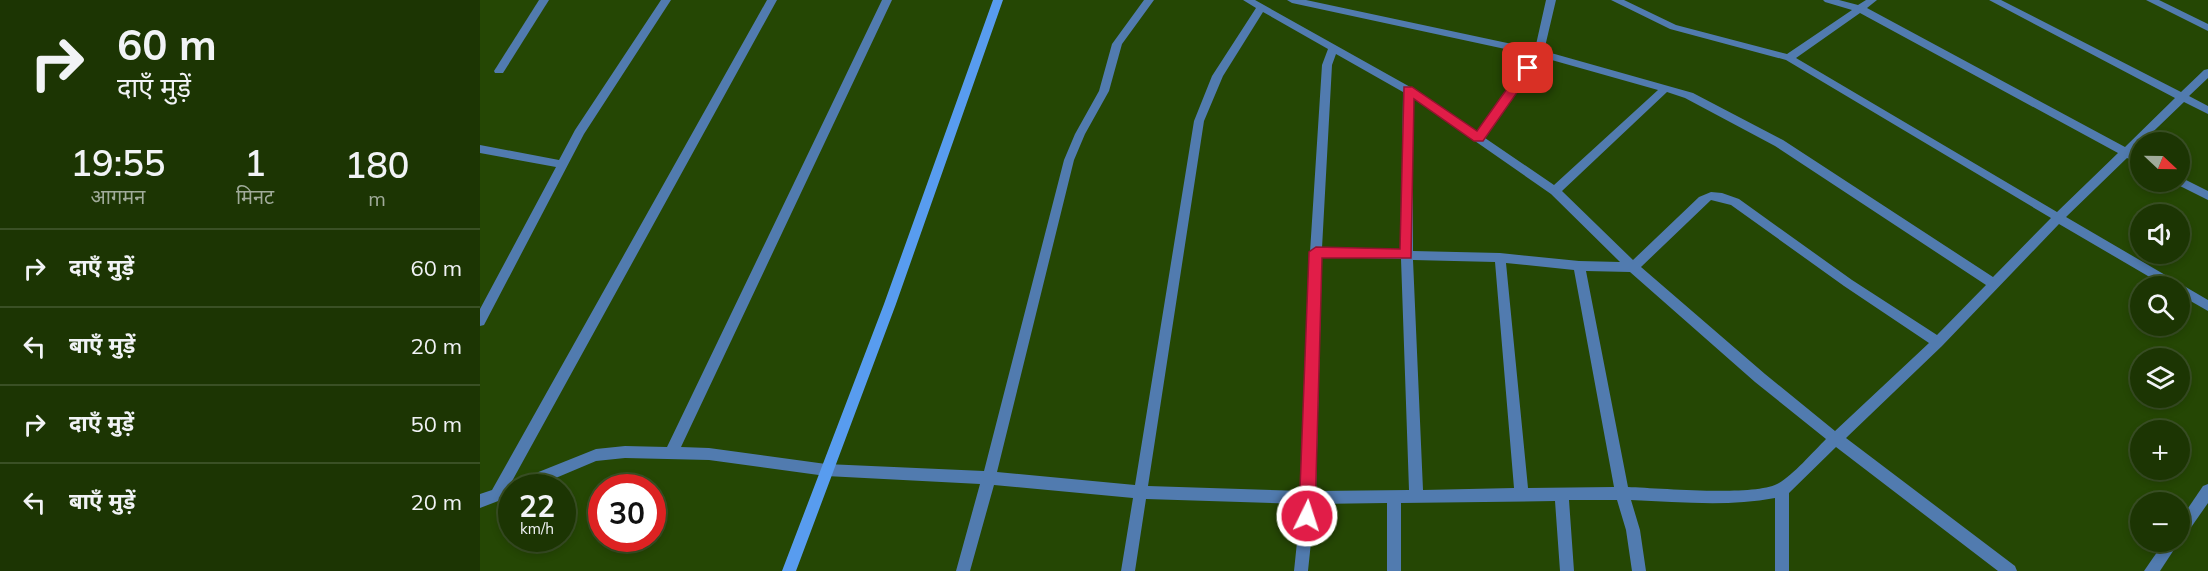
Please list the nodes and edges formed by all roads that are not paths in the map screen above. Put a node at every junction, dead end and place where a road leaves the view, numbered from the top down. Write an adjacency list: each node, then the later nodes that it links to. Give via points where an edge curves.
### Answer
1 (544, 0): 22 (street)
2 (663, 0): 32 (street)
3 (772, 0): 59 (street)
4 (887, 0): 49 (street)
5 (998, 0): 50 (street, via 890,304)
6 (1149, 0): 52 (street, via 1117,44 1104,92 1069,160)
7 (1248, 0): 16 (street)
8 (1292, 0): 15 (street)
9 (1551, 0): 20 (street)
10 (1616, 0): 21 (street, via 1673,27)
11 (1828, 0): 17 (street)
12 (1872, 0): 17 (street)
13 (1994, 0): 26 (street)
14 (2151, 0): 18 (street)
15 (1314, 2): 20 (street)
16 (1261, 8): 19 (street); 55 (street, via 1209,88 1199,121)
17 (1861, 9): 21 (street); 30 (street)
18 (2208, 28)
19 (1334, 47): 25 (street); 37 (street, via 1327,65)
20 (1539, 53): 24 (street); 28 (street)
21 (1789, 58): 36 (street)
22 (500, 70)
23 (2208, 72): 26 (street)
24 (1666, 88): 34 (street); 43 (street, via 1689,95 1779,143)
25 (1408, 90): 28 (street); 38 (street)
26 (2185, 98): 27 (street); 30 (street)
27 (2208, 110)
28 (1479, 138): 34 (street)
29 (480, 148): 32 (street)
30 (2126, 152): 31 (street); 36 (street)
31 (2130, 154)
32 (561, 164): 46 (street)
33 (2190, 186): 35 (street)
34 (1555, 191): 41 (street)
35 (2208, 196)
36 (2057, 219): 42 (street); 43 (street)
37 (1316, 252): 38 (street); 62 (street)
38 (1407, 254): 39 (street); 60 (street)
39 (1500, 258): 40 (street); 58 (street)
40 (1579, 266): 41 (street); 57 (street)
41 (1633, 267): 47 (street, via 1698,202 1708,196 1721,197 1736,202); 48 (street)
42 (2157, 276)
43 (1995, 285): 47 (street)
44 (2190, 296): 45 (street)
45 (2208, 306)
46 (480, 321)
47 (1938, 342): 48 (street)
48 (1836, 440): 53 (street); 74 (street)
49 (671, 453): 50 (street, via 709,453); 51 (street, via 596,455)
50 (826, 470): 52 (street); 66 (street)
51 (548, 474)
52 (989, 478): 55 (street); 67 (street)
53 (1782, 490): 57 (street, via 1710,498); 73 (street)
54 (2208, 491): 64 (street)
55 (1140, 492): 62 (street); 68 (street)
56 (1561, 493): 57 (street); 58 (street); 71 (street)
57 (1622, 493): 72 (street)
58 (1522, 495): 60 (street)
59 (496, 496): 63 (street)
60 (1416, 496): 61 (street)
61 (1394, 497): 62 (street); 70 (street)
62 (1309, 498): 69 (street)
63 (480, 501)
64 (2190, 517)
65 (2165, 552): 75 (street)
66 (789, 571)
67 (963, 571)
68 (1128, 571)
69 (1301, 571)
70 (1394, 571)
71 (1567, 571)
72 (1639, 571)
73 (1782, 571)
74 (2010, 571)
75 (2151, 571)

